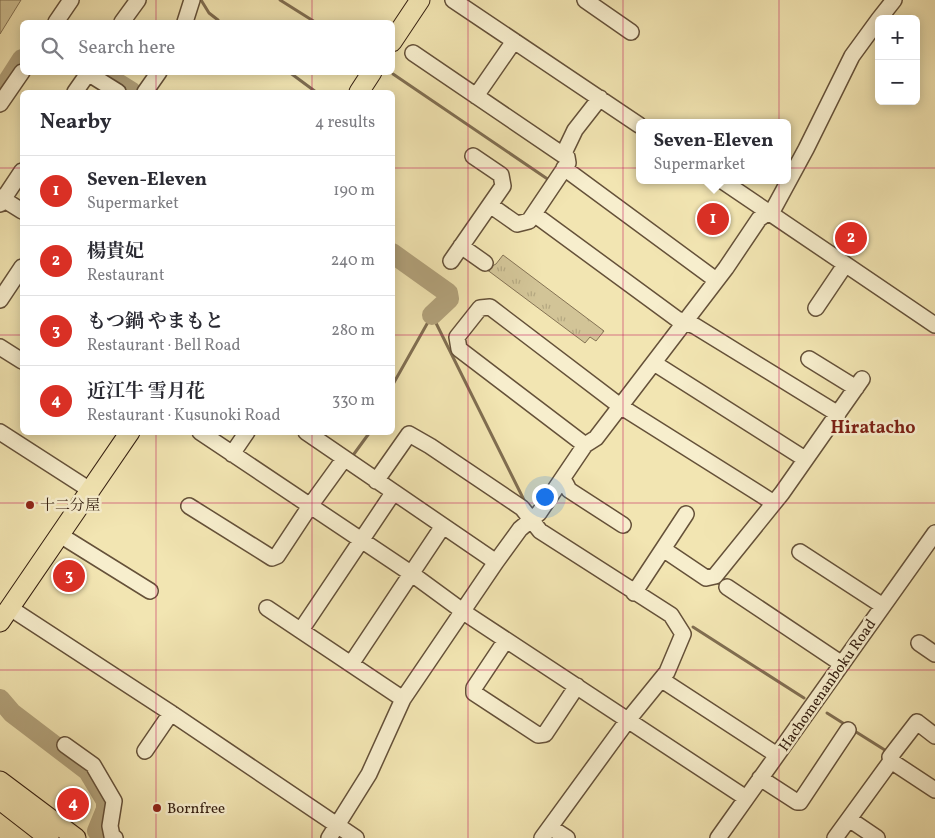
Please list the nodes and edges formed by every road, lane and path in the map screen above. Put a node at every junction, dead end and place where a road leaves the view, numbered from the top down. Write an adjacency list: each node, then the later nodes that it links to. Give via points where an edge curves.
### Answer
1 (71, 0): 9 (street)
2 (138, 0): 10 (street)
3 (192, 0): 11 (street)
4 (420, 0): 14 (main road)
5 (453, 0): 15 (street)
6 (585, 0): 13 (street)
7 (894, 0): 8 (street)
8 (882, 15)
9 (57, 20)
10 (123, 20)
11 (186, 20)
12 (875, 24): 33 (street, via 852,56)
13 (631, 32)
14 (395, 38)
15 (514, 41): 26 (street); 27 (street)
16 (413, 53): 26 (street)
17 (20, 75): 28 (street)
18 (87, 75): 22 (street)
19 (91, 75): 23 (street)
20 (157, 75): 24 (street)
21 (370, 75): 25 (main road)
22 (76, 90)
23 (115, 90)
24 (146, 90)
25 (360, 90)
26 (476, 96): 31 (street)
27 (600, 98): 29 (street); 31 (street, via 574,130)
28 (0, 104)
29 (636, 123)
30 (473, 156): 37 (street, via 501,175 503,186)
31 (564, 161): 40 (street); 46 (street)
32 (20, 174): 36 (street)
33 (791, 177)
34 (727, 184): 39 (street)
35 (787, 184): 39 (street, via 774,208)
36 (1, 200): 38 (street)
37 (490, 205): 40 (street, via 517,224 529,221); 41 (street)
38 (20, 210)
39 (768, 212): 44 (street); 46 (street, via 759,219)
40 (534, 214): 49 (street, via 677,319)
41 (461, 246): 42 (street); 43 (street)
42 (451, 261)
43 (485, 263)
44 (845, 265): 48 (street); 50 (street)
45 (20, 270): 47 (street)
46 (716, 280): 49 (street)
47 (0, 300)
48 (816, 308)
49 (686, 321): 54 (street); 56 (street)
50 (935, 325)
51 (0, 346): 53 (street)
52 (809, 359): 56 (street, via 859,384)
53 (20, 360)
54 (654, 363): 55 (street); 64 (street)
55 (620, 406): 62 (street, via 596,438); 62 (street, via 490,307 480,308 457,338 459,349); 70 (street)
56 (838, 414): 64 (street)
57 (0, 432): 68 (street)
58 (128, 435): 68 (main road)
59 (204, 435): 63 (street)
60 (245, 435): 63 (street)
61 (310, 435): 65 (street)
62 (585, 445): 67 (street)
63 (232, 454): 72 (street)
64 (805, 459): 70 (street)
65 (344, 460): 66 (street); 72 (street)
66 (376, 481): 69 (street); 74 (street, via 412,429 430,446 522,508)
67 (561, 481): 74 (street, via 539,513); 75 (street, via 569,490)
68 (90, 490): 78 (main road)
69 (394, 493): 76 (street); 79 (street)
70 (774, 503): 80 (street, via 715,576 706,578)
71 (190, 506): 72 (street, via 272,558 277,556)
72 (310, 506): 79 (street)
73 (686, 514): 80 (street)
74 (530, 520): 82 (street); 86 (street, via 540,531)
75 (623, 524)
76 (443, 526): 82 (street); 83 (street)
77 (935, 533): 87 (street, Hachomenanboku Road)
78 (60, 535): 85 (street); 90 (main road)
79 (361, 541): 83 (street); 91 (street)
80 (662, 550): 86 (street)
81 (800, 552): 87 (street)
82 (496, 562): 89 (street)
83 (412, 574): 89 (street); 95 (street)
84 (727, 587): 96 (street)
85 (150, 591)
86 (634, 593): 97 (street, via 671,615 683,634)
87 (883, 606): 96 (street, Hachomenanboku Road)
88 (267, 608): 91 (street)
89 (462, 610): 92 (street); 99 (street)
90 (5, 615): 100 (street)
91 (301, 630): 95 (street)
92 (506, 640): 98 (street); 98 (street, via 474,688 474,693 538,735 545,734)
93 (919, 642): 94 (street)
94 (935, 654)
95 (351, 664): 99 (street)
96 (842, 664): 106 (street, Hachomenanboku Road)
97 (662, 680): 101 (street); 106 (street)
98 (577, 686): 101 (street)
99 (403, 700): 113 (street, via 369,774)
100 (171, 712): 105 (street); 113 (street)
101 (628, 720): 111 (street); 114 (street)
102 (848, 730): 108 (street, via 800,802)
103 (935, 736): 107 (street, via 917,722)
104 (65, 745): 115 (street, via 94,766 114,801 110,826)
105 (145, 750)
106 (777, 755): 108 (street, Hachomenanboku Road)
107 (890, 761): 109 (street); 112 (street)
108 (760, 778): 111 (street, Hachomenanboku Road)
109 (935, 790)
110 (2, 795): 116 (main road); 117 (main road)
111 (746, 798): 120 (street, Hachomenanboku Road)
112 (848, 819): 121 (street); 122 (street)
113 (333, 832): 118 (street)
114 (546, 832): 119 (street)
115 (113, 837)
116 (49, 838)
117 (76, 838)
118 (356, 838)
119 (567, 838)
120 (718, 838)
121 (835, 838)
122 (877, 838)

